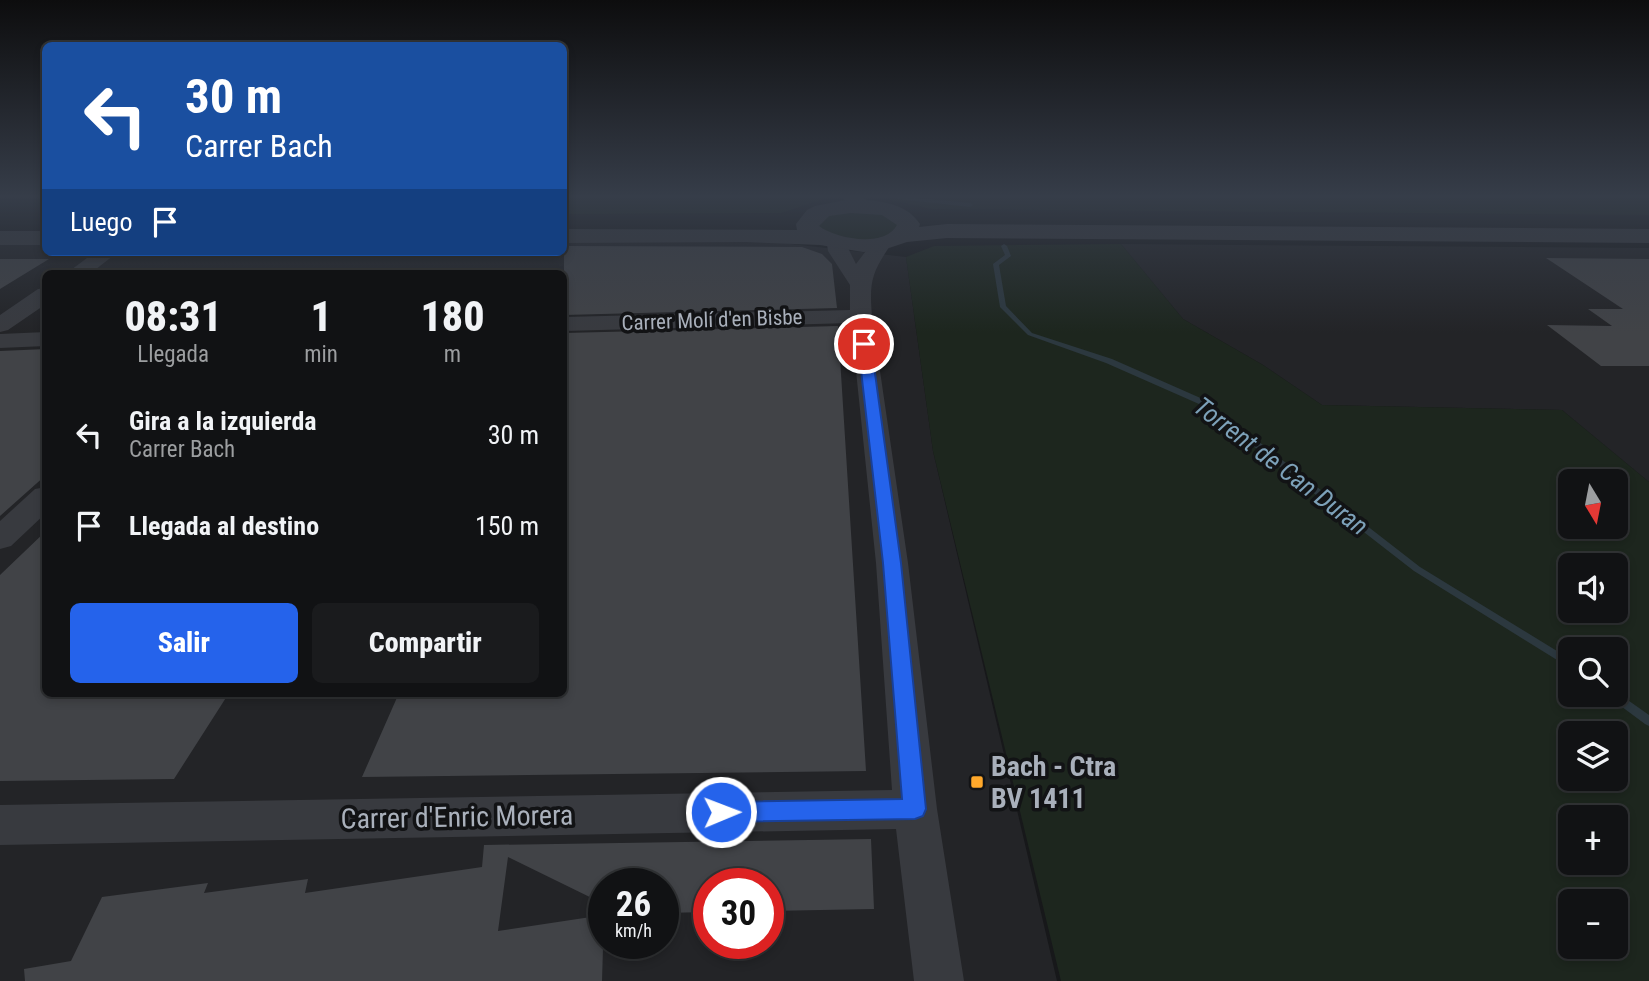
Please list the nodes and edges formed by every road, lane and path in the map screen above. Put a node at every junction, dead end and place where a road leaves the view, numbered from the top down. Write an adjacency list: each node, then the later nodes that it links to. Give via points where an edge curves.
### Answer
1 (827, 241): 6 (street, via 838,251)
2 (889, 241): 6 (street, via 863,266)
3 (102, 256): 4 (street)
4 (81, 270)
5 (42, 297): 8 (street)
6 (860, 300): 7 (street, Carrer Molí d'en Bisbe); 13 (street, via 892,563)
7 (567, 324)
8 (0, 325)
9 (42, 339): 10 (street)
10 (0, 341)
11 (42, 500): 12 (street)
12 (0, 539)
13 (915, 809): 14 (street, Carrer d'Enric Morera); 15 (street)
14 (0, 825)
15 (939, 981)

